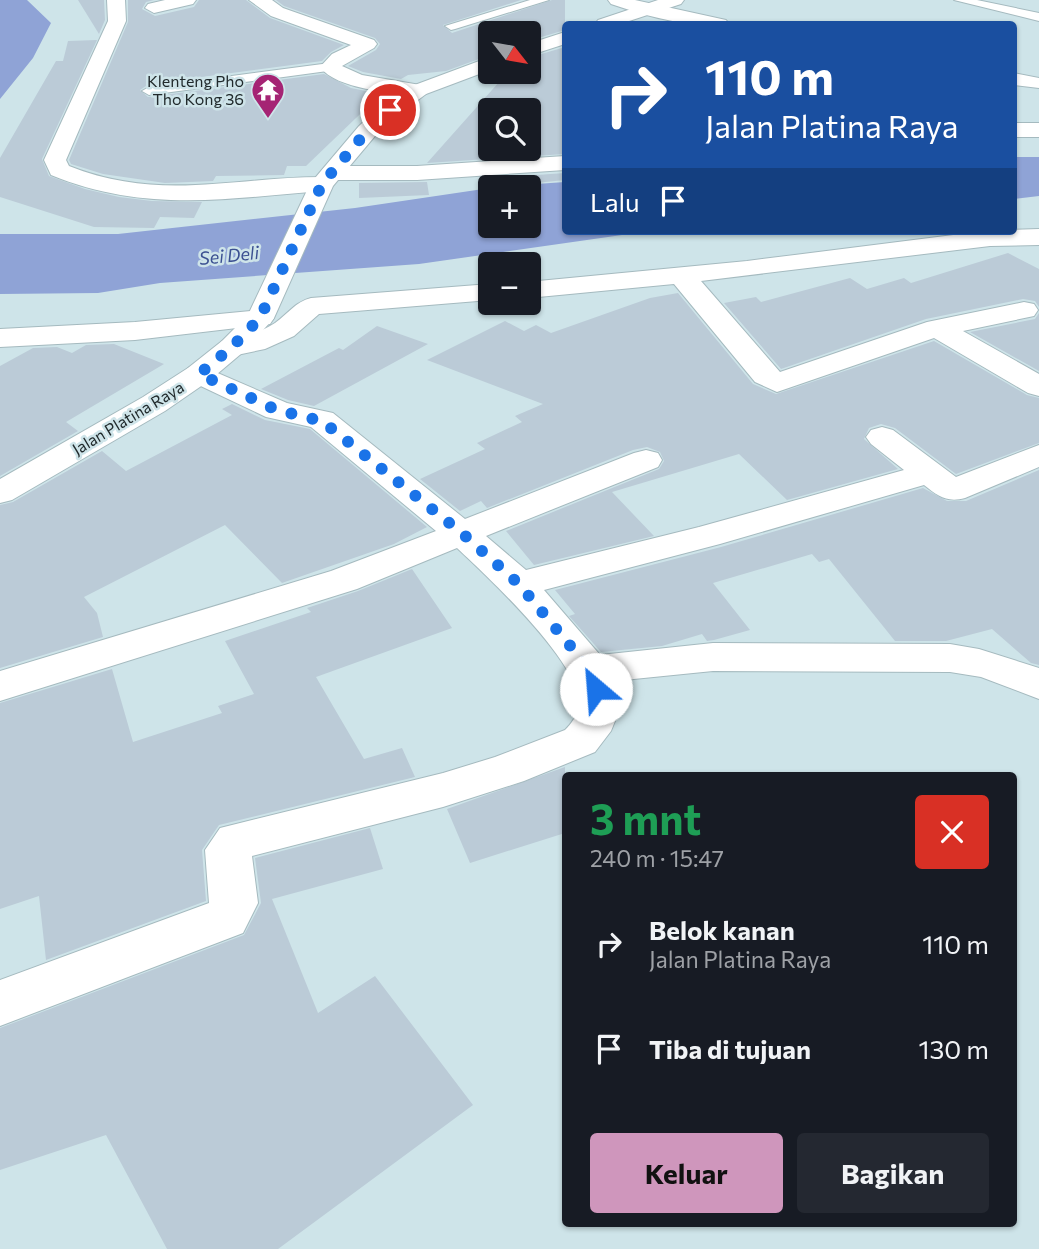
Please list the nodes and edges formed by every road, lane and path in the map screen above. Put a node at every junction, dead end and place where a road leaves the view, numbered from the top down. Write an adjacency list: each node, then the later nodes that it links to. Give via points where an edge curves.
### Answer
1 (117, 0): 25 (street, via 117,21 55,160 59,170 92,185 140,194)
2 (187, 0): 8 (street)
3 (258, 0): 16 (street, via 283,15 367,44)
4 (543, 0): 13 (lane)
5 (617, 0): 9 (street)
6 (675, 0): 9 (street)
7 (960, 0): 10 (lane)
8 (154, 8)
9 (647, 10): 11 (street); 12 (street)
10 (1039, 17)
11 (613, 21)
12 (704, 21)
13 (452, 26)
14 (562, 39): 15 (street)
15 (541, 46)
16 (330, 67): 18 (street, via 348,77); 19 (lane)
17 (478, 68): 18 (street, Jalan Platina Raya)
18 (419, 90): 23 (street, Jalan Platina Raya, via 377,121)
19 (149, 91)
20 (1017, 130): 21 (street)
21 (1039, 130)
22 (562, 148): 23 (street)
23 (350, 153): 25 (street, Jalan Platina Raya)
24 (562, 163): 25 (street, via 417,173)
25 (322, 188): 31 (street, Jalan Platina Raya)
26 (1039, 237): 27 (street, via 990,237)
27 (681, 275): 28 (street); 32 (street, via 766,376 777,383)
28 (541, 289)
29 (478, 293): 34 (street, via 311,306 284,330)
30 (1024, 310): 32 (street)
31 (263, 312): 33 (street, via 135,331); 34 (street, Jalan Platina Raya)
32 (937, 328): 36 (street)
33 (0, 338)
34 (232, 347): 35 (street, Jalan Platina Raya)
35 (199, 374): 41 (street, Jalan Platina Raya); 42 (street, via 277,410 322,421)
36 (1039, 387)
37 (882, 437): 40 (street)
38 (1039, 455): 40 (street, via 957,491)
39 (646, 460): 42 (street)
40 (929, 474): 43 (street)
41 (0, 494)
42 (463, 534): 43 (street); 46 (street, via 344,580)
43 (519, 584): 44 (street)
44 (591, 671): 45 (street, via 693,657 954,657 1002,668); 47 (street, via 600,706 590,731 580,741 443,790 236,841 228,850 234,903 226,918)
45 (1039, 684)
46 (0, 686)
47 (0, 1003)

